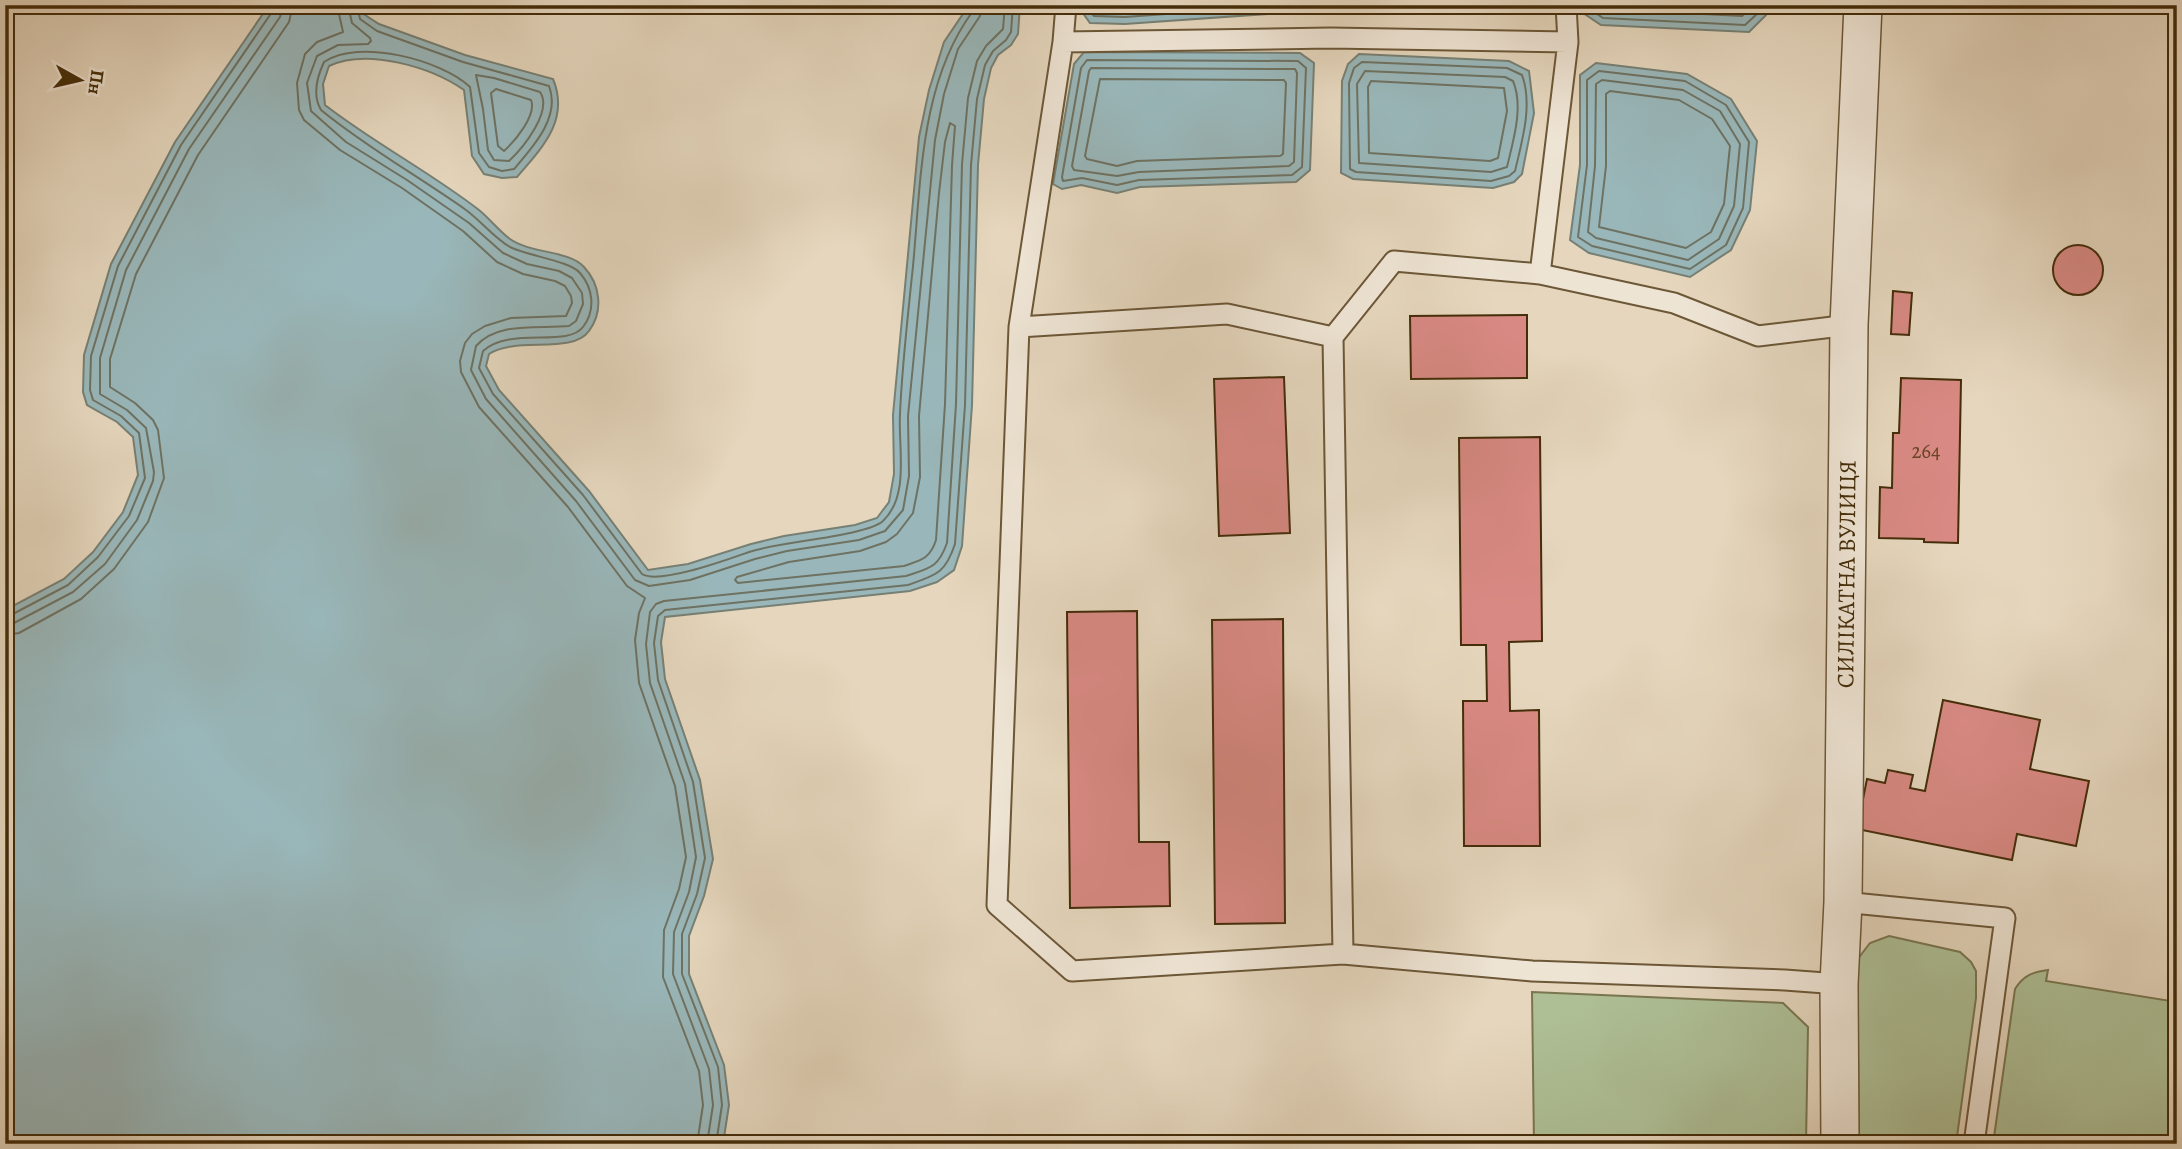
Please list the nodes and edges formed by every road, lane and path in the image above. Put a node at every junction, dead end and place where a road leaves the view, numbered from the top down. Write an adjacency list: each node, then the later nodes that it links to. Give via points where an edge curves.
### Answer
1 (1066, 5): 4 (lane)
2 (1566, 5): 5 (lane)
3 (1863, 5): 7 (street, СИЛІКАТНА ВУЛИЦЯ)
4 (1063, 42): 5 (lane, via 1331,38); 8 (lane)
5 (1568, 42): 6 (lane)
6 (1540, 274): 7 (lane, via 1674,303 1758,336); 9 (lane, via 1394,261)
7 (1849, 325): 10 (street, СИЛІКАТНА ВУЛИЦЯ)
8 (1019, 327): 9 (lane, via 1227,314); 11 (lane, via 997,905 1072,971)
9 (1333, 337): 11 (lane)
10 (1843, 902): 12 (street, СИЛІКАТНА ВУЛИЦЯ); 14 (lane, via 2005,918)
11 (1343, 954): 12 (lane, via 1532,971)
12 (1839, 984): 13 (street, СИЛІКАТНА ВУЛИЦЯ)
13 (1840, 1144)
14 (1974, 1144)

